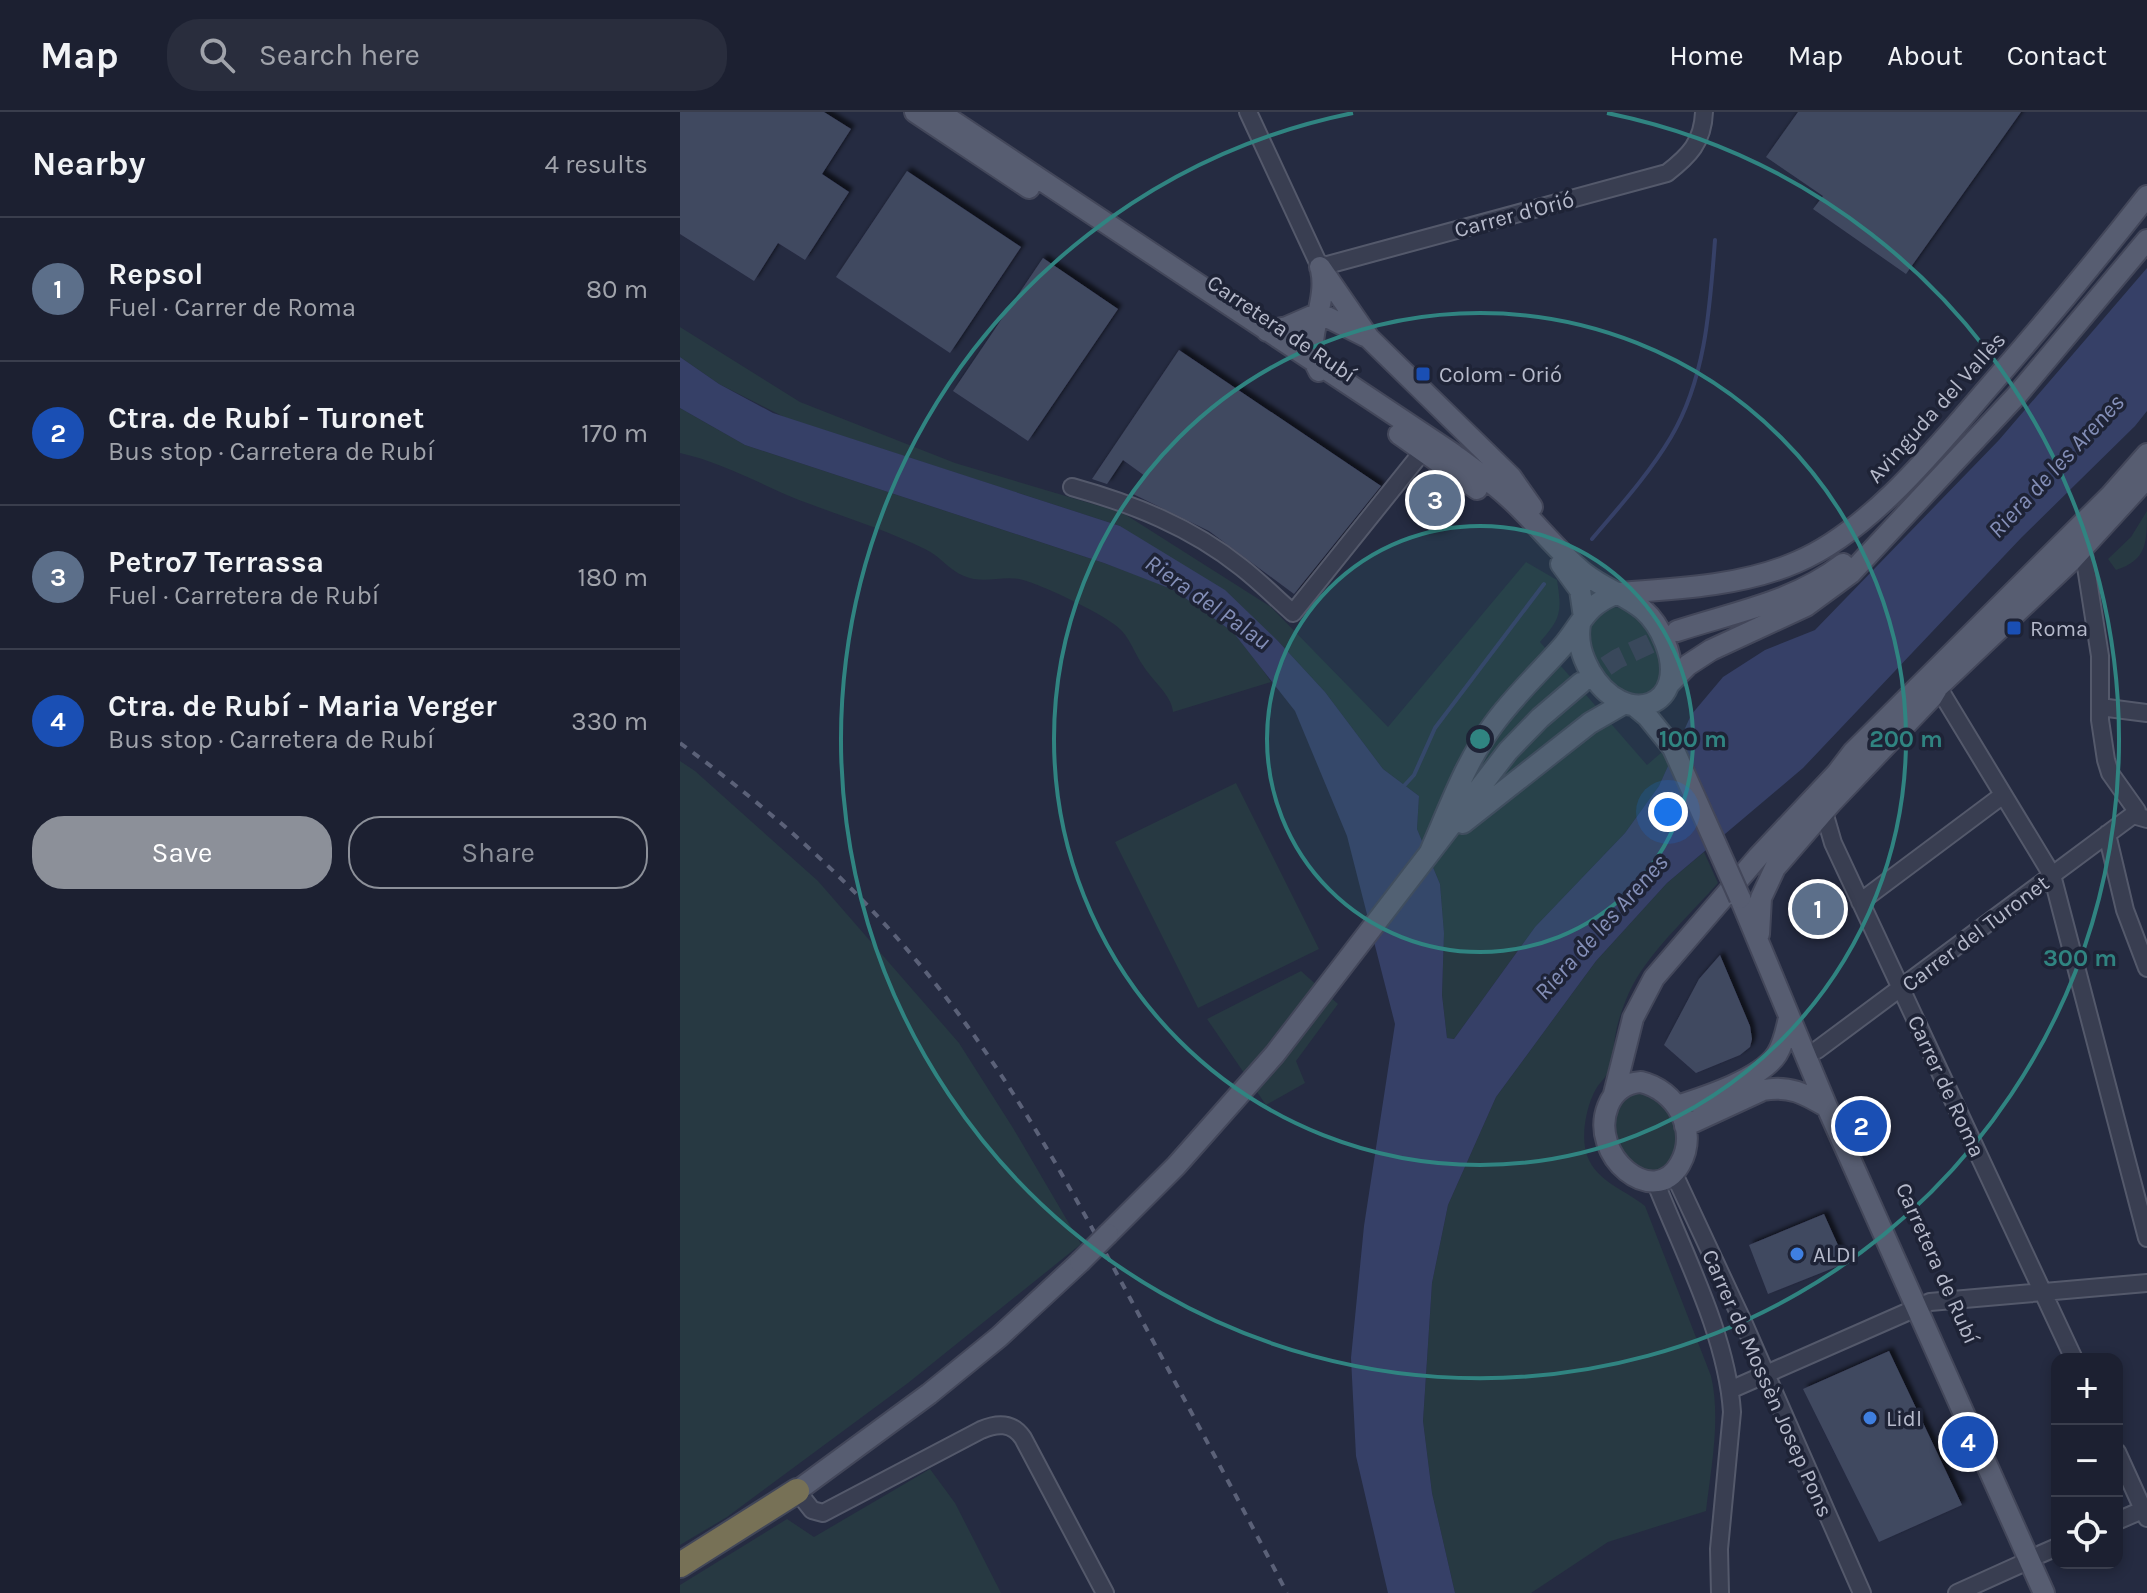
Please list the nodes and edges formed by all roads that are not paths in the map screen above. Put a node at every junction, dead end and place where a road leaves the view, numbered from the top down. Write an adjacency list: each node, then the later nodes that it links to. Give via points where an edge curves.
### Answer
1 (915, 112): 12 (main road, Carretera de Rubí)
2 (939, 112): 9 (main road, Carretera de Rubí)
3 (1248, 112): 7 (street)
4 (1704, 112): 7 (street, Carrer d'Orió, via 1696,144 1667,173)
5 (2147, 196): 15 (main road, Avinguda del Vallès)
6 (2147, 240): 17 (main road, via 2017,395)
7 (1320, 267): 8 (main road, via 1324,285); 10 (main road)
8 (1319, 313): 9 (main road); 10 (main road); 11 (main road)
9 (1267, 331): 11 (main road, Carretera de Rubí)
10 (1369, 338): 20 (main road, via 1511,477)
11 (1315, 363): 12 (main road); 20 (main road, Carretera de Rubí, via 1484,477)
12 (1377, 419): 13 (main road, Carretera de Rubí)
13 (1423, 451): 18 (street, via 1293,613 1242,567 1197,537 1135,507); 23 (main road, Carretera de Rubí, via 1546,547 1580,590)
14 (2147, 454): 19 (main road)
15 (1910, 477): 22 (main road, Avinguda del Vallès, via 1843,534 1798,562 1733,579); 24 (main road, via 1879,518 1822,566)
16 (2147, 478): 21 (main road)
17 (1930, 486): 24 (main road, via 1830,574 1774,601); 28 (main road, via 1838,584 1786,617 1711,650)
18 (1072, 487)
19 (2093, 513): 21 (main road); 33 (main road)
20 (1553, 541): 22 (main road, Carretera de Rubí)
21 (2083, 548): 27 (main road); 30 (street, via 2100,656)
22 (1616, 596): 23 (main road, via 1588,609); 28 (main road, via 1640,605 1663,636 1671,668)
23 (1582, 621): 29 (main road, via 1579,640 1585,661 1600,686); 35 (main road, via 1492,725)
24 (1701, 623): 25 (main road)
25 (1677, 631)
26 (1581, 683): 35 (main road, via 1524,734)
27 (1938, 687): 33 (main road); 34 (street); 36 (main road)
28 (1666, 688): 29 (main road, via 1652,702); 32 (main road, via 1665,717)
29 (1629, 705): 32 (main road); 35 (main road, via 1590,723 1556,752)
30 (2100, 707): 31 (street); 37 (street, via 2110,773)
31 (2147, 713)
32 (1673, 748): 42 (main road, Carretera de Rubí, bridge)
33 (1837, 773): 46 (main road, via 1663,966 1642,999)
34 (2003, 795): 40 (street); 41 (street)
35 (1470, 797): 39 (main road); 39 (main road)
36 (1824, 812): 41 (street, Carrer de Roma); 42 (main road, via 1766,883 1761,898)
37 (2140, 817): 38 (street, Carrer del Turonet)
38 (2107, 834): 40 (street, Carrer del Turonet); 43 (street, via 2125,910)
39 (1430, 852): 61 (main road, bridge, via 1237,1099 1108,1234 999,1337)
40 (2052, 875): 44 (street, Carrer del Turonet); 53 (street)
41 (1860, 902): 44 (street, Carrer de Roma)
42 (1763, 948): 45 (main road, Carretera de Rubí); 47 (main road, Carretera de Rubí)
43 (2147, 968)
44 (1902, 989): 47 (street, Carrer del Turonet); 55 (street, Carrer de Roma)
45 (1786, 1010): 47 (main road); 50 (main road, Carretera de Rubí); 51 (main road, via 1779,1050 1765,1067)
46 (1627, 1042): 48 (main road); 49 (main road)
47 (1817, 1050): 56 (main road, Carretera de Rubí)
48 (1651, 1084): 49 (main road, via 1633,1083); 51 (main road, via 1664,1092)
49 (1614, 1094): 52 (main road, via 1603,1119 1608,1147 1633,1176)
50 (1827, 1107): 51 (main road, via 1794,1089 1773,1088); 56 (main road, Carretera de Rubí)
51 (1681, 1116): 52 (main road, via 1687,1135 1683,1157)
52 (1664, 1178): 58 (street, Carrer de Mossèn Josep Pons, via 1744,1324); 59 (street)
53 (2147, 1238)
54 (2147, 1283): 55 (street)
55 (2044, 1292): 56 (street); 57 (street, Carrer de Roma)
56 (1924, 1304): 58 (street); 64 (main road, Carretera de Rubí)
57 (2071, 1353)
58 (1764, 1375): 59 (street); 68 (street, Carrer de Mossèn Josep Pons)
59 (1730, 1390): 67 (street)
60 (2123, 1464): 62 (street)
61 (797, 1491): 65 (highway); 66 (street, via 812,1510 823,1513 981,1430 1011,1427 1023,1438)
62 (2146, 1512): 63 (street)
63 (2123, 1519)
64 (2042, 1554): 69 (street); 70 (main road, Carretera de Rubí); 71 (main road, Carretera de Rubí)
65 (680, 1565)
66 (1105, 1593)
67 (1720, 1593)
68 (1862, 1593)
69 (1957, 1593)
70 (2044, 1593)
71 (2058, 1593)

